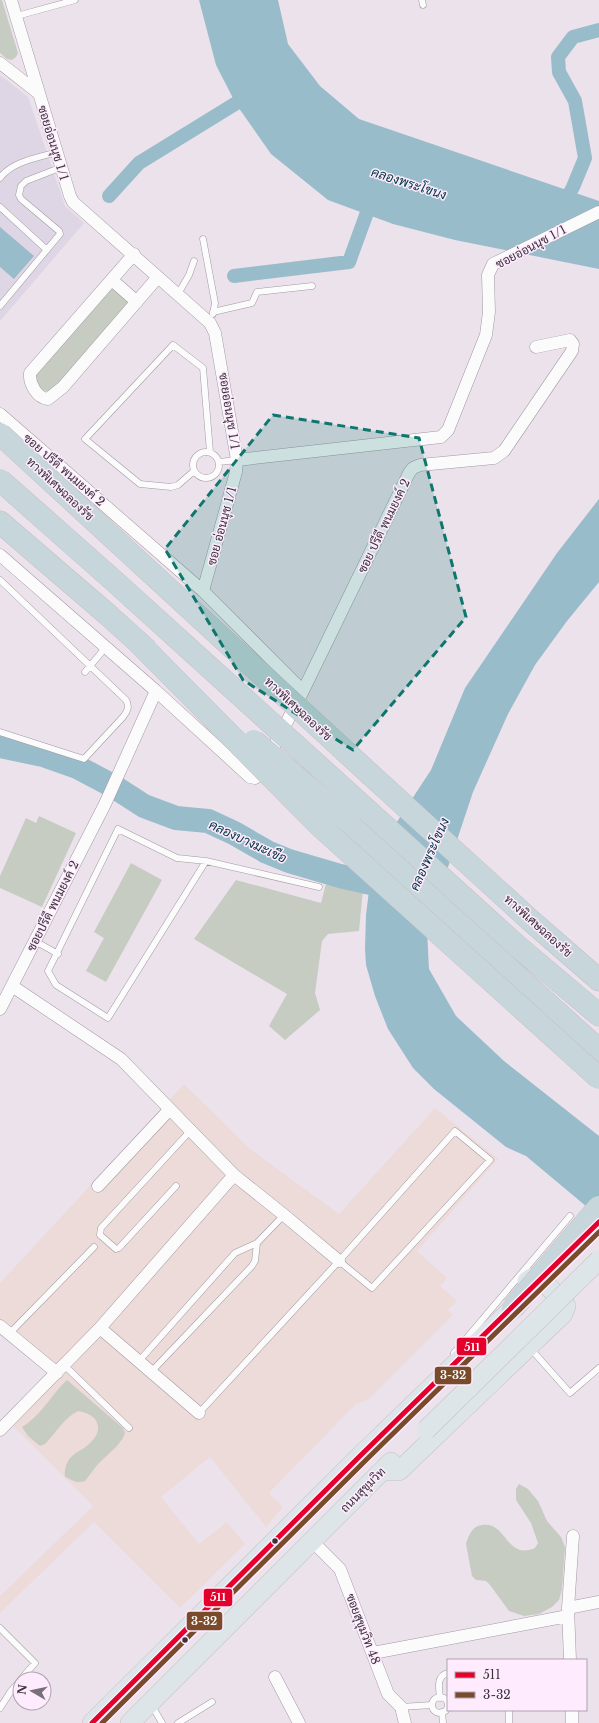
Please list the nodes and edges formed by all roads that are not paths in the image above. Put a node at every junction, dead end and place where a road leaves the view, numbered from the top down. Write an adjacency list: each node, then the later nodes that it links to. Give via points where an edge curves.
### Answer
1 (11, 0): 3 (street, ซอยอ่อนนุช 1/1)
2 (75, 0): 3 (lane)
3 (16, 16): 5 (street, ซอยอ่อนนุช 1/1)
4 (0, 63): 5 (street)
5 (37, 92): 6 (street, ซอยอ่อนนุช 1/1)
6 (57, 152): 7 (street, ซอยอ่อนนุช 1/1); 8 (lane, via 14,166)
7 (62, 167): 12 (lane, via 26,181 19,191 21,199 60,232); 13 (street, ซอยอ่อนนุช 1/1, via 73,202)
8 (0, 178)
9 (0, 207): 12 (lane)
10 (599, 212): 26 (street, ซอยอ่อนนุช 1/1, via 493,264 488,275 489,312 486,335 444,435)
11 (203, 239): 21 (lane, via 215,303)
12 (47, 250): 20 (lane)
13 (134, 254): 15 (street, ซอยอ่อนนุช 1/1); 16 (street)
14 (194, 261): 18 (lane)
15 (158, 277): 18 (street, ซอยอ่อนนุช 1/1); 19 (street)
16 (112, 280): 19 (street); 19 (street, via 30,373 31,386 44,399 52,397 63,387)
17 (312, 286): 21 (lane, via 257,292 252,303)
18 (178, 294): 21 (street, ซอยอ่อนนุช 1/1)
19 (137, 302)
20 (0, 306)
21 (212, 317): 26 (street, ซอยอ่อนนุช 1/1)
22 (536, 347): 39 (street, ซอย ปรีดี พนมยงค์ 2, via 570,340 573,344 572,351 504,451 494,458 420,465 409,473)
23 (0, 414): 33 (street, ซอย ปรีดี พนมยงค์ 2)
24 (0, 434): 43 (highway, ทางพิเศษฉลองรัช, bridge)
25 (210, 452): 27 (lane); 28 (lane, via 201,452 194,458); 28 (lane, via 203,368 173,345 85,439 140,484 178,485)
26 (237, 460): 27 (lane); 33 (street, ซอย อ่อนนุช 1/1)
27 (219, 462): 28 (lane, via 216,474 209,478 200,477)
28 (194, 471)
29 (0, 480): 50 (highway, bridge, via 114,580 516,945)
30 (0, 522): 34 (highway, bridge)
31 (0, 555): 35 (street, ซอย ปรีดี พนมยงค์ 2)
32 (0, 580): 36 (lane)
33 (203, 591): 39 (street, ซอย ปรีดี พนมยงค์ 2)
34 (136, 641): 51 (highway, bridge, via 349,822); 52 (highway, bridge, via 320,826)
35 (106, 647): 36 (lane); 38 (street, ซอย ปรีดี พนมยงค์ 2)
36 (90, 666): 37 (lane); 40 (lane, via 126,700 128,708 85,759)
37 (85, 672)
38 (156, 691): 39 (street, ซอย ปรีดี พนมยงค์ 2, via 250,777 255,778); 44 (street, ซอยปรีดี พนมยงค์ 2, via 105,804)
39 (303, 691)
40 (0, 732)
41 (206, 861): 42 (lane); 45 (lane, via 177,858 118,829); 45 (lane, via 108,1018 56,985 48,971)
42 (319, 887)
43 (530, 920): 46 (highway); 47 (highway, ทางพิเศษฉลองรัช)
44 (35, 941): 45 (lane); 48 (street, ซอยปรีดี พนมยงค์ 2)
45 (58, 954)
46 (599, 963)
47 (599, 980)
48 (12, 986): 49 (street, ซอยปรีดี พนมยงค์ 2); 53 (street, via 121,1059)
49 (0, 1009)
50 (599, 1016)
51 (599, 1050)
52 (599, 1078)
53 (170, 1109): 54 (street); 56 (street)
54 (191, 1130): 55 (street); 57 (lane, via 101,1228 100,1235 116,1249 119,1248)
55 (234, 1175): 59 (street); 67 (street)
56 (98, 1186)
57 (176, 1186)
58 (599, 1207): 66 (highway, bridge)
59 (284, 1215): 62 (lane); 65 (street)
60 (570, 1216): 70 (lane)
61 (599, 1222): 66 (main road, bridge)
62 (257, 1243): 71 (lane, via 235,1253); 74 (lane, via 256,1261 252,1266)
63 (94, 1247): 68 (lane)
64 (599, 1260): 79 (main road, ถนนสุขุมวิท, bridge)
65 (339, 1261): 65 (lane, via 455,1131 490,1160 372,1288); 75 (lane)
66 (513, 1308): 78 (main road)
67 (100, 1328): 71 (street); 73 (street)
68 (5, 1330): 73 (street)
69 (528, 1346): 70 (main road, via 563,1314 566,1306 539,1276 531,1278); 72 (lane, via 570,1393); 79 (main road, via 399,1471)
70 (449, 1359): 78 (main road, via 371,1434)
71 (139, 1361): 74 (street)
72 (599, 1368)
73 (60, 1369): 76 (street); 77 (lane)
74 (151, 1372): 75 (street)
75 (199, 1413)
76 (2, 1424)
77 (129, 1428)
78 (361, 1455): 100 (main road)
79 (382, 1471): 81 (main road, ถนนสุขุมวิท)
80 (573, 1536): 83 (street)
81 (312, 1541): 85 (street, ซอยสุขุมวิท 48, via 340,1569); 92 (main road, ถนนสุขุมวิท)
82 (599, 1602): 83 (street)
83 (568, 1612): 85 (street); 86 (street)
84 (0, 1628): 87 (lane, via 35,1663)
85 (373, 1653): 95 (street, ซอยสุขุมวิท 48, via 388,1694)
86 (570, 1659)
87 (28, 1671)
88 (447, 1673): 91 (lane, via 439,1680)
89 (275, 1677): 104 (street)
90 (12, 1690): 96 (lane)
91 (440, 1698): 94 (lane, via 434,1700); 99 (lane, via 446,1701 447,1705 446,1710)
92 (151, 1702): 101 (main road, ถนนสุขุมวิท); 102 (lane)
93 (212, 1702): 103 (lane)
94 (432, 1705): 95 (lane); 99 (lane, via 435,1711)
95 (400, 1707): 105 (street, ซอยสุขุมวิท 48)
96 (0, 1708)
97 (509, 1711): 107 (lane)
98 (572, 1711): 108 (street)
99 (442, 1712): 106 (lane)
100 (92, 1723)
101 (130, 1723)
102 (162, 1723)
103 (178, 1723)
104 (299, 1723)
105 (405, 1723)
106 (443, 1723)
107 (509, 1723)
108 (572, 1723)

